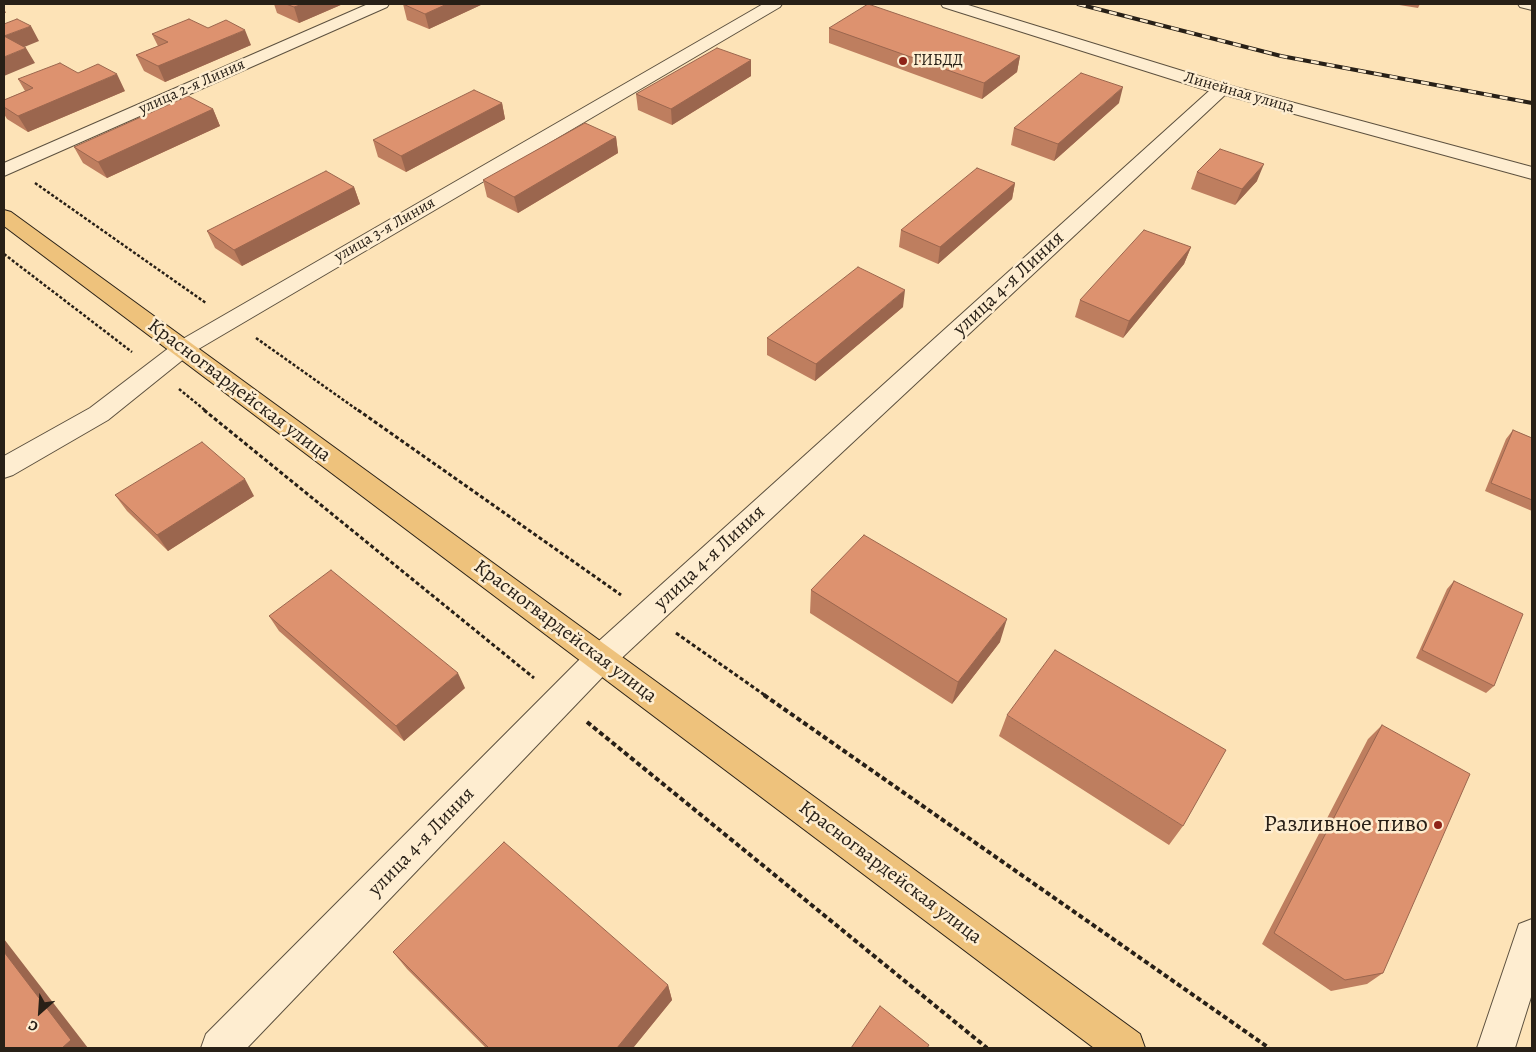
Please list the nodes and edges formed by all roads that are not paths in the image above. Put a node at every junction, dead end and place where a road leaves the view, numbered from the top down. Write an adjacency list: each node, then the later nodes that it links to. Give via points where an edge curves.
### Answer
1 (381, 4): 7 (street, улица 2-я Линия)
2 (774, 4): 10 (street, улица 3-я Линия)
3 (949, 4): 6 (street, Линейная улица)
4 (1526, 4): 5 (street)
5 (1532, 5)
6 (1222, 89): 8 (street, Линейная улица); 12 (street, улица 4-я Линия)
7 (4, 170)
8 (1532, 173)
9 (4, 216): 10 (main road, Красногвардейская улица)
10 (182, 348): 11 (street, улица 3-я Линия, via 99,414); 12 (main road, Красногвардейская улица)
11 (4, 468)
12 (601, 658): 14 (street, улица 4-я Линия); 15 (main road, Красногвардейская улица)
13 (1532, 938): 16 (street)
14 (220, 1048)
15 (1126, 1048)
16 (1496, 1048)

